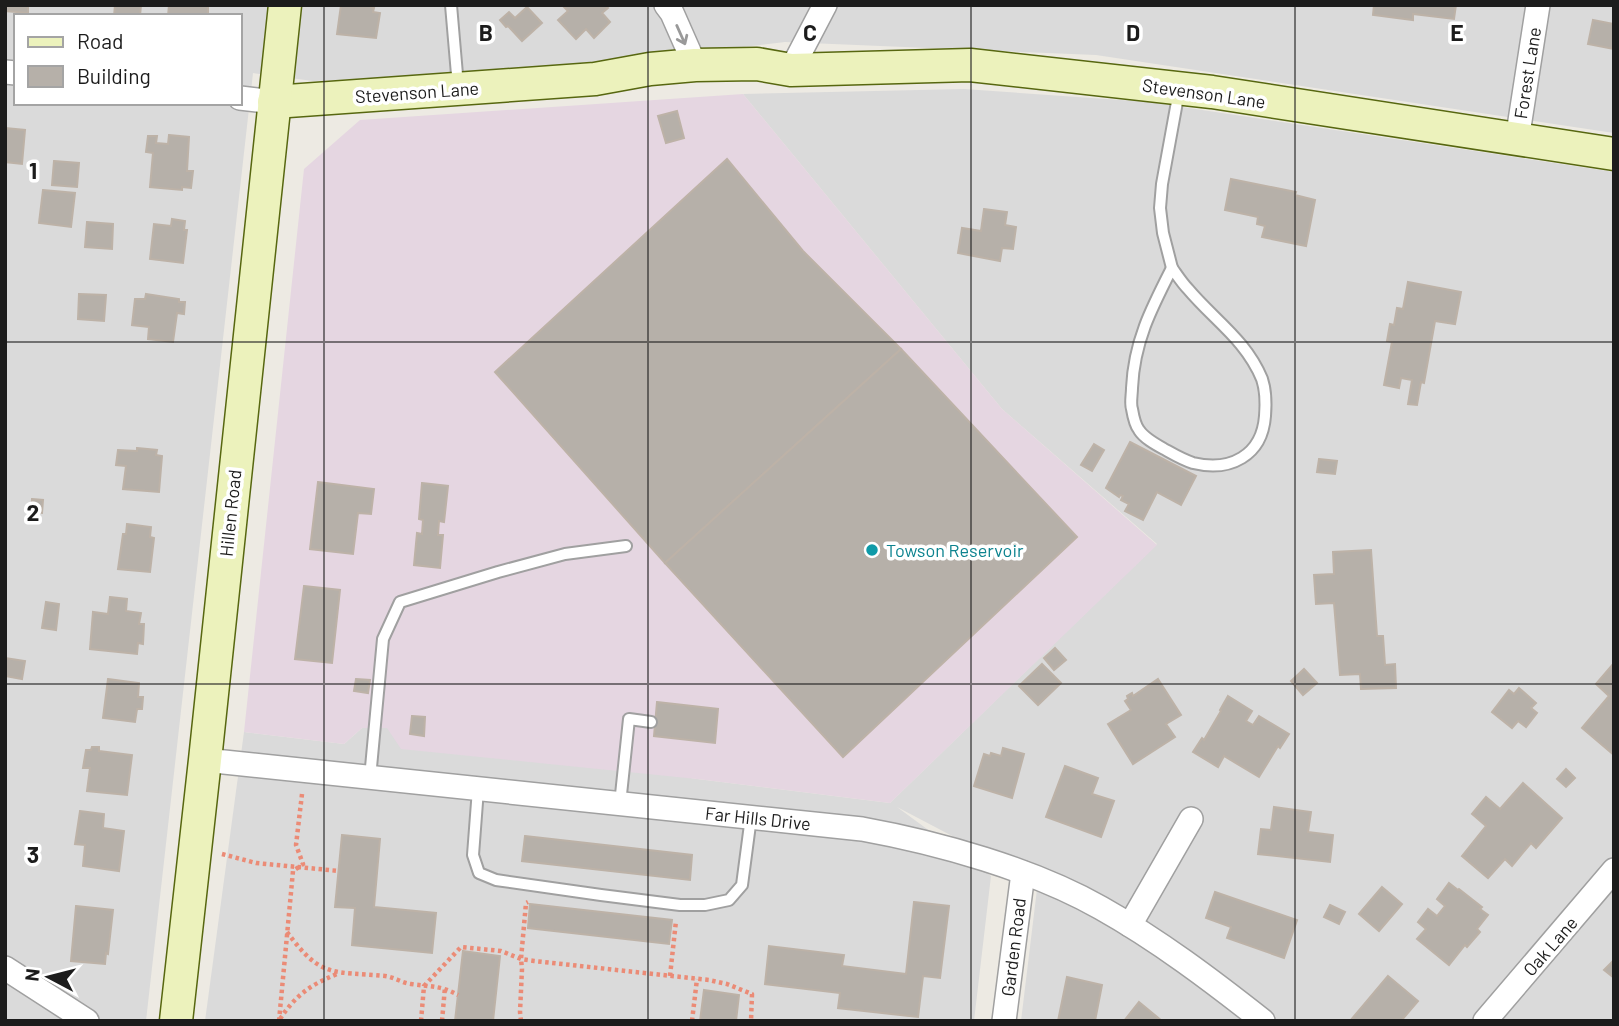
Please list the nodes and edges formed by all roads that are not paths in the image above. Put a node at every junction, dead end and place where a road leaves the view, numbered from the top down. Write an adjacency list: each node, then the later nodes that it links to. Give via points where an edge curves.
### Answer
1 (285, 5): 12 (street, Hillen Road)
2 (451, 5): 10 (lane)
3 (666, 5): 6 (street, one-way to 6)
4 (825, 5): 7 (street)
5 (1538, 5): 13 (street, Forest Lane)
6 (695, 65): 7 (street, Stevenson Lane, via 757,64); 8 (street, Stevenson Lane)
7 (791, 70): 8 (street, Stevenson Lane, via 757,79 649,85); 9 (street, Stevenson Lane, via 970,65)
8 (595, 79): 10 (street, Stevenson Lane)
9 (1179, 88): 13 (street, Stevenson Lane); 15 (lane, via 1160,208)
10 (458, 89): 12 (street, Stevenson Lane)
11 (242, 98): 12 (street, Stevenson Lane)
12 (274, 102): 18 (street, Hillen Road)
13 (1517, 140): 14 (street, Stevenson Lane)
14 (1614, 154)
15 (1172, 268): 15 (lane, via 1147,317 1133,367 1131,408 1138,429 1166,450 1191,463 1234,463 1247,456 1265,425 1263,381 1251,356)
16 (626, 546): 19 (lane, via 565,554 400,602 383,639)
17 (651, 722): 21 (lane, via 629,719)
18 (205, 760): 19 (street, Far Hills Drive); 29 (street, Hillen Road)
19 (370, 778): 20 (street, Far Hills Drive)
20 (478, 789): 21 (street, Far Hills Drive); 22 (lane, via 473,855 480,873 496,880 680,905 729,900 742,885)
21 (620, 804): 22 (street, Far Hills Drive)
22 (751, 817): 25 (street, Far Hills Drive, via 898,836)
23 (1191, 819): 26 (street)
24 (1614, 870): 32 (street, Oak Lane)
25 (1023, 873): 26 (street, Far Hills Drive); 30 (street, Garden Road)
26 (1130, 925): 31 (street, Far Hills Drive)
27 (5, 968): 28 (street)
28 (87, 1021)
29 (176, 1021)
30 (1004, 1021)
31 (1264, 1021)
32 (1485, 1021)

